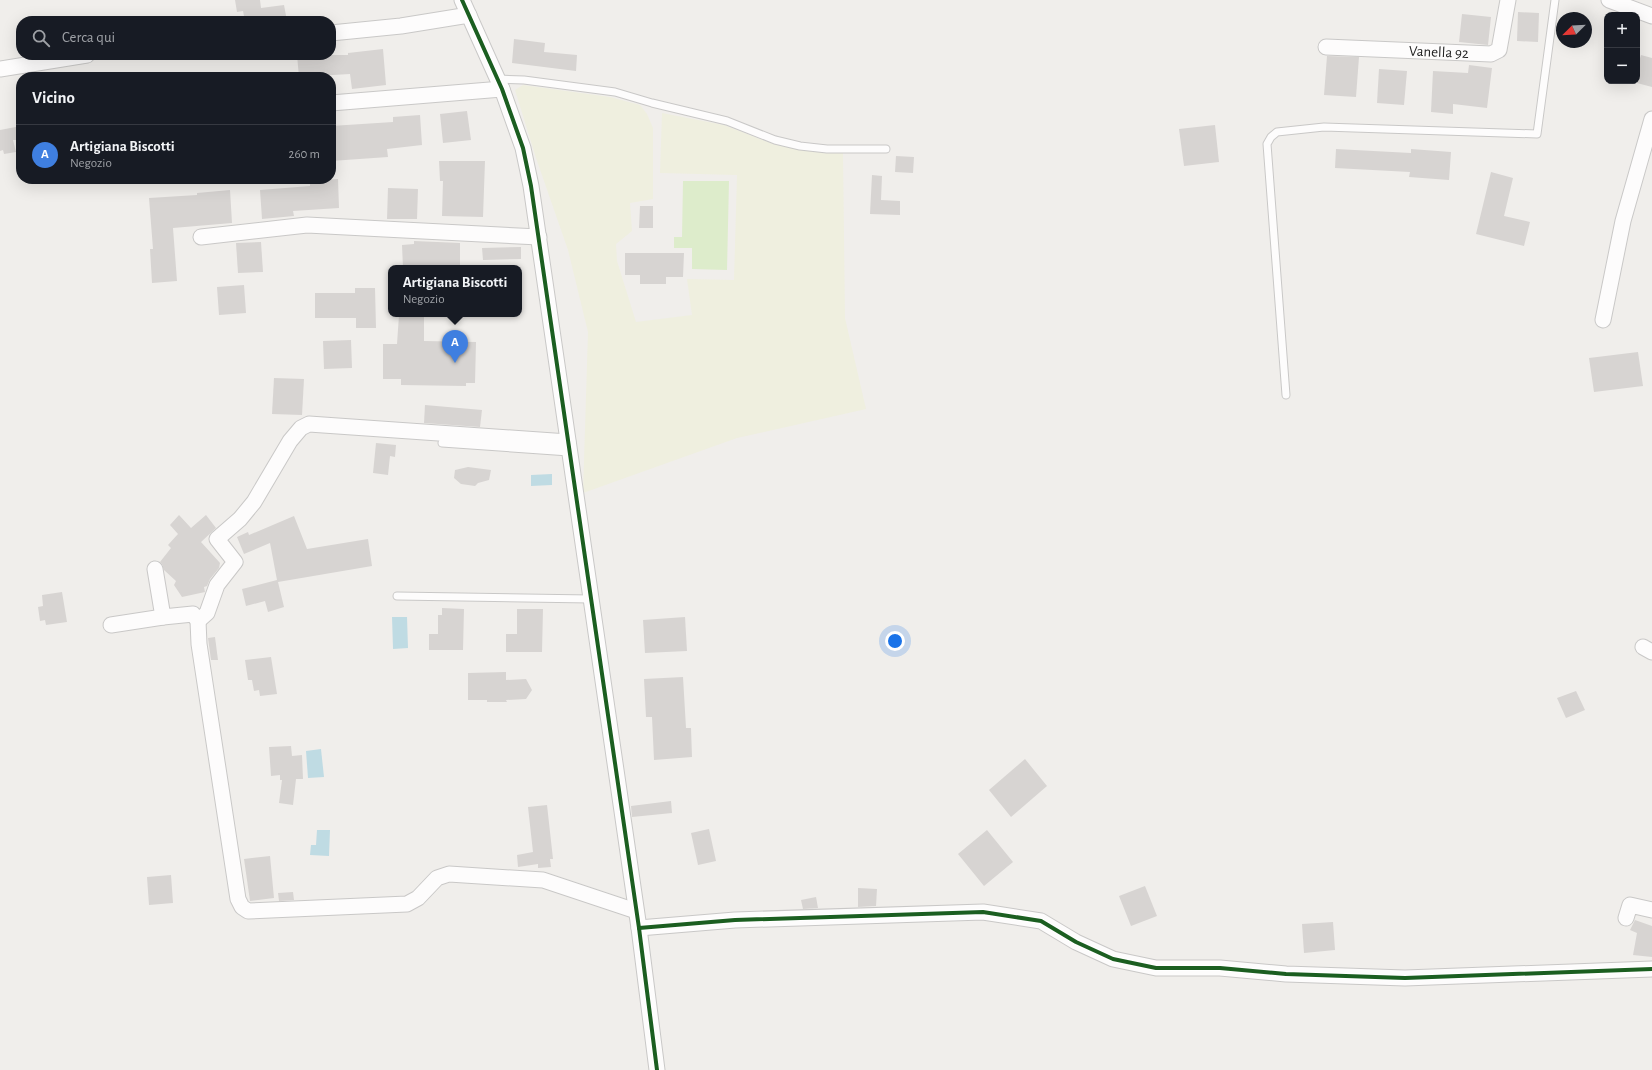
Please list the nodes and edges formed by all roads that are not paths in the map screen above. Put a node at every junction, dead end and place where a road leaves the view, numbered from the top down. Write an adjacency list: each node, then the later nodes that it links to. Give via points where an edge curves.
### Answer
1 (462, 0): 5 (street)
2 (1508, 0): 8 (street, Vanella 92, via 1500,50 1491,54)
3 (1555, 0): 18 (lane, via 1537,134 1324,127 1277,132 1271,137 1267,144)
4 (1609, 0): 6 (street)
5 (469, 15): 7 (street, via 401,26); 11 (street)
6 (1652, 16)
7 (336, 32)
8 (1326, 47)
9 (56, 60): 10 (street)
10 (0, 69)
11 (500, 84): 12 (street); 14 (lane, via 524,80 615,92 727,121 775,140 800,146 827,150); 16 (street, via 523,148)
12 (336, 102)
13 (1652, 119): 17 (street, via 1623,221)
14 (886, 149)
15 (201, 237): 16 (street, via 307,225)
16 (539, 237): 20 (street)
17 (1603, 320)
18 (1286, 395)
19 (442, 443): 20 (lane)
20 (568, 447): 23 (street); 25 (street, via 309,424 300,428 254,502 240,519 217,539 235,562 217,585 207,613)
21 (155, 569): 24 (street)
22 (397, 596): 23 (lane)
23 (590, 599): 28 (street)
24 (163, 617): 25 (street, via 193,614); 26 (street)
25 (198, 621): 28 (street, via 199,644 238,899 242,907 248,911 407,904 418,898 437,878 449,874 543,880)
26 (111, 625)
27 (1652, 910): 29 (street, via 1630,905)
28 (636, 911): 30 (street)
29 (1626, 918)
30 (639, 928): 31 (street, via 735,920 983,912 1040,921 1076,942 1113,959 1156,968 1220,968 1286,974 1405,978); 32 (street)
31 (1652, 969)
32 (657, 1070)

